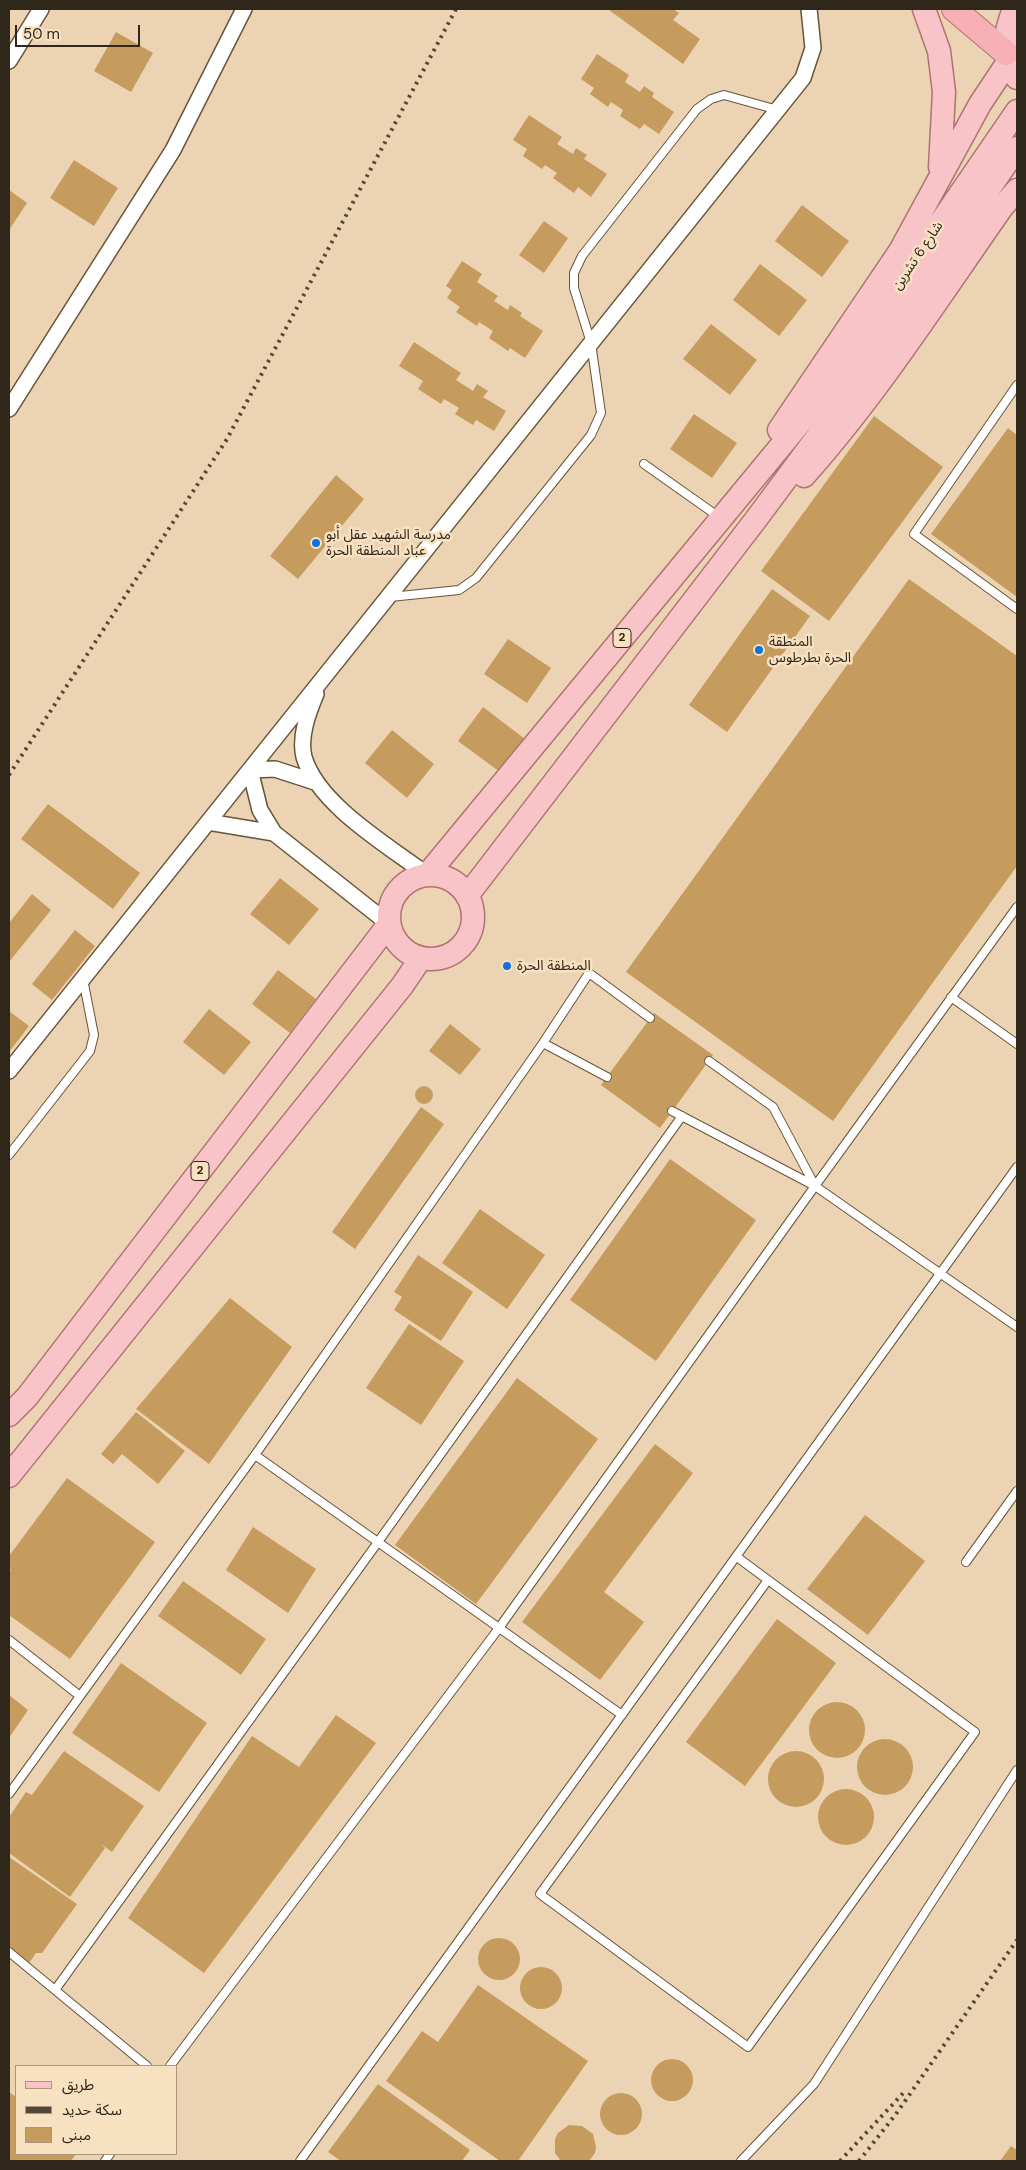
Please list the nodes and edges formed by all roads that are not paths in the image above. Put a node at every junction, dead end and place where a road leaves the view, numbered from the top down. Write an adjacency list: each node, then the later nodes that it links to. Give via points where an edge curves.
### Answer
1 (42, 9): 7 (street)
2 (244, 9): 17 (street, via 173,150)
3 (809, 9): 9 (street, via 813,48 803,78)
4 (924, 9): 12 (main road, via 939,51 944,92)
5 (954, 9): 8 (highway)
6 (1014, 9): 8 (main road, via 1006,28)
7 (9, 62)
8 (1010, 64): 12 (main road, via 980,104)
9 (778, 110): 14 (street); 14 (lane, via 724,95 697,109 582,256 574,273 574,288)
10 (1017, 111): 16 (main road, شارع 6 تشرين)
11 (1017, 148): 16 (main road, شارع 6 تشرين)
12 (939, 177): 19 (main road, via 900,251 806,389)
13 (1017, 190): 21 (main road, via 846,426 779,504)
14 (591, 343): 22 (street); 22 (lane, via 601,414 592,435 476,578 459,590)
15 (1017, 386): 23 (lane, via 914,534)
16 (826, 407): 19 (main road, 2); 21 (main road)
17 (9, 409)
18 (644, 464): 20 (lane)
19 (736, 501): 20 (main road, 2)
20 (721, 518): 29 (main road, 2)
21 (757, 518): 30 (main road)
22 (388, 597): 24 (street)
23 (1017, 609)
24 (324, 676): 25 (street); 26 (street, via 304,731 304,756)
25 (250, 770): 26 (street, via 275,769); 27 (street); 28 (street, via 260,810)
26 (315, 782): 29 (street, via 336,806)
27 (208, 822): 28 (street); 34 (street)
28 (274, 833): 32 (street)
29 (427, 875): 30 (main road, via 443,877 457,884); 32 (main road, via 414,878 394,895 389,908)
30 (467, 896): 33 (main road, via 473,923 460,948 448,956)
31 (1017, 907): 35 (lane)
32 (389, 924): 33 (main road, via 394,939 406,951); 49 (main road, 2, via 27,1396)
33 (421, 958): 51 (main road, via 402,986)
34 (83, 978): 40 (street); 44 (lane, via 94,1035 90,1051)
35 (951, 998): 38 (lane); 46 (lane)
36 (650, 1018): 37 (lane, via 589,973)
37 (543, 1043): 41 (lane); 50 (lane)
38 (1017, 1044)
39 (709, 1061): 46 (lane, via 773,1108)
40 (9, 1071)
41 (607, 1077)
42 (672, 1111): 43 (lane)
43 (682, 1116): 46 (lane); 53 (lane)
44 (9, 1155)
45 (1017, 1167): 47 (lane)
46 (814, 1186): 47 (lane); 57 (lane)
47 (941, 1274): 48 (lane); 54 (lane)
48 (1017, 1327)
49 (9, 1415)
50 (255, 1455): 53 (lane); 59 (lane)
51 (9, 1476)
52 (1017, 1491): 55 (lane)
53 (378, 1542): 57 (lane); 64 (lane)
54 (738, 1557): 56 (lane); 60 (lane)
55 (966, 1562)
56 (768, 1580): 56 (lane, via 974,1732 748,2047 540,1894)
57 (499, 1628): 60 (lane); 66 (lane)
58 (9, 1640): 59 (lane)
59 (80, 1696): 62 (lane)
60 (622, 1715): 67 (lane)
61 (1017, 1770): 68 (lane, via 814,2084)
62 (9, 1794)
63 (9, 1952): 64 (lane)
64 (55, 1990): 65 (lane)
65 (146, 2065)
66 (171, 2065)
67 (300, 2161)
68 (741, 2161)

